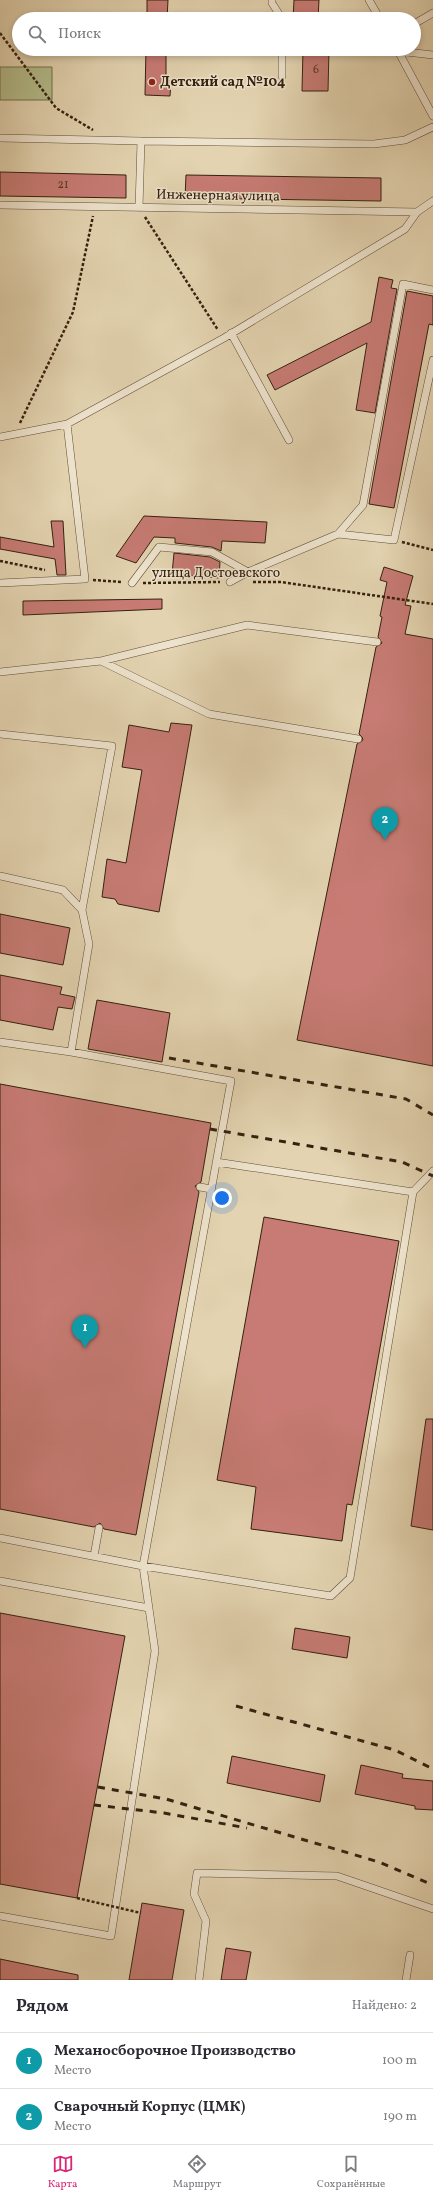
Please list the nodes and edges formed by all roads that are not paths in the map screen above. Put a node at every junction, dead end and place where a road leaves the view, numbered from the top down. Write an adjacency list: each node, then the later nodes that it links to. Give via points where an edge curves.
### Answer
1 (272, 0): 3 (lane)
2 (369, 0): 4 (lane)
3 (278, 12)
4 (376, 12)
5 (433, 13): 6 (lane)
6 (421, 20)
7 (421, 53): 8 (lane)
8 (433, 55)
9 (282, 56): 11 (lane)
10 (401, 56): 12 (lane)
11 (282, 76)
12 (433, 116)
13 (433, 127): 15 (lane, via 404,140 374,144)
14 (0, 138): 15 (lane)
15 (141, 141): 18 (lane)
16 (433, 201): 19 (lane)
17 (0, 205): 18 (lane, Инженерная улица)
18 (139, 208): 19 (lane, Инженерная улица)
19 (417, 212): 21 (lane, via 405,229)
20 (433, 290): 26 (lane, via 403,284 363,505)
21 (231, 333): 23 (lane); 25 (lane)
22 (433, 360): 26 (lane, via 394,540)
23 (67, 424): 24 (lane); 29 (lane, via 85,579)
24 (0, 437)
25 (288, 440)
26 (338, 534): 27 (lane)
27 (248, 572): 28 (lane); 30 (lane, via 212,552 159,547)
28 (230, 582)
29 (0, 583)
30 (132, 583)
31 (377, 642): 32 (lane, via 247,625)
32 (101, 661): 33 (lane); 35 (lane, via 209,714)
33 (0, 672)
34 (0, 734): 37 (lane, via 112,746)
35 (358, 739)
36 (0, 876): 37 (lane, via 63,890)
37 (82, 910): 39 (lane, via 89,944)
38 (0, 1042): 39 (lane)
39 (71, 1052): 40 (lane, via 231,1081)
40 (216, 1162): 43 (lane); 44 (lane)
41 (433, 1171): 44 (lane)
42 (200, 1187): 43 (lane)
43 (212, 1189): 48 (lane)
44 (413, 1192): 48 (lane, via 350,1578 331,1596)
45 (99, 1528): 47 (lane)
46 (0, 1538): 47 (lane)
47 (94, 1556): 48 (lane)
48 (143, 1566): 50 (lane)
49 (0, 1581): 50 (lane)
50 (149, 1608): 52 (lane, via 155,1651 111,1936)
51 (433, 1909): 54 (lane, via 337,1876 197,1873 194,1894 206,1922)
52 (0, 1916)
53 (410, 1955): 55 (lane)
54 (199, 1980)
55 (406, 1980)

